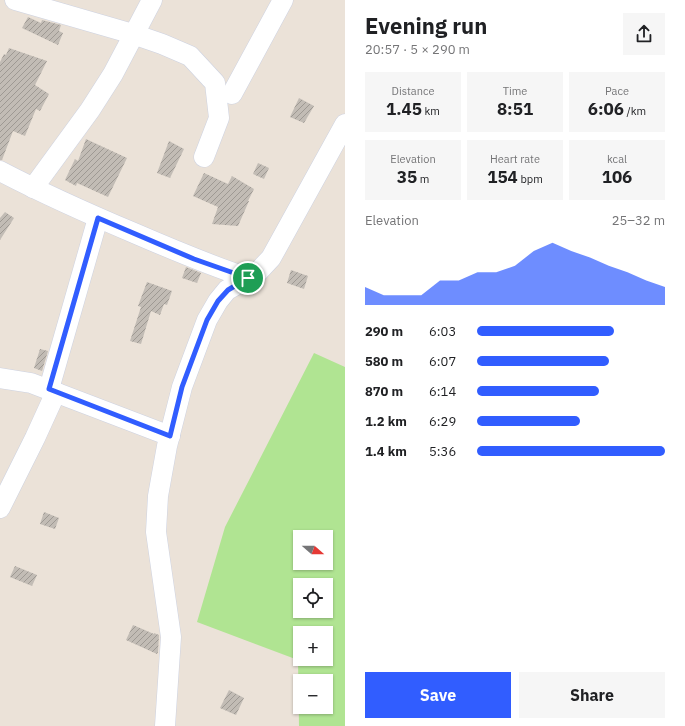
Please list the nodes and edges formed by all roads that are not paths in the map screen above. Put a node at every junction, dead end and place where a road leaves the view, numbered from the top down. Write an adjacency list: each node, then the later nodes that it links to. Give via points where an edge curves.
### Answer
1 (15, 0): 4 (street)
2 (152, 0): 4 (street)
3 (283, 0): 5 (street)
4 (133, 34): 7 (street, via 190,56 215,82 219,118); 9 (street, via 113,74 90,110)
5 (232, 94)
6 (345, 124): 11 (street, via 271,258 257,273)
7 (204, 157)
8 (0, 171): 9 (street)
9 (33, 188): 10 (street)
10 (98, 218): 11 (street, via 194,259); 13 (street)
11 (248, 278): 14 (street, via 228,290 207,320 182,387)
12 (0, 378): 13 (street, via 32,383)
13 (52, 391): 14 (street); 15 (street, via 32,444)
14 (170, 436): 16 (street, via 158,496 156,532 172,637)
15 (0, 508)
16 (165, 726)

